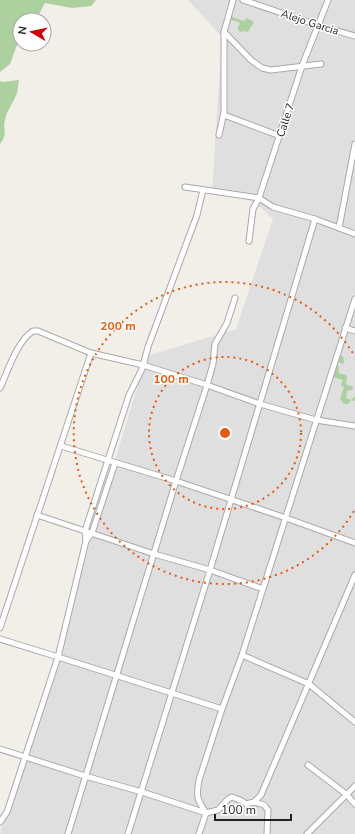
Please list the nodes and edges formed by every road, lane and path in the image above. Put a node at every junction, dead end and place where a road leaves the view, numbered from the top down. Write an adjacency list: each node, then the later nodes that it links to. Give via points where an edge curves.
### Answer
1 (233, 0): 5 (street)
2 (243, 0): 4 (street, Alejo Garcia)
3 (328, 0): 4 (street, Calle 7)
4 (317, 25): 6 (street, Alejo Garcia); 8 (street, Calle 7)
5 (224, 32): 8 (street, via 262,68 271,70); 9 (street)
6 (355, 36)
7 (321, 64): 8 (street)
8 (302, 66): 11 (street, Calle 7)
9 (224, 115): 10 (street); 11 (street)
10 (219, 135)
11 (280, 136): 15 (street, Calle 7)
12 (355, 144): 17 (street)
13 (185, 187): 14 (street)
14 (203, 190): 15 (street); 25 (street, via 197,215)
15 (259, 198): 16 (street, via 273,207); 19 (street, Calle 7, via 253,209)
16 (315, 219): 17 (street); 28 (street)
17 (339, 228): 18 (street)
18 (355, 234)
19 (248, 241)
20 (235, 298): 26 (street, via 227,323 215,344)
21 (355, 299): 22 (street)
22 (345, 328): 23 (street); 29 (street)
23 (355, 331)
24 (91, 353): 25 (street); 27 (street, via 33,331 20,346); 31 (street)
25 (143, 365): 26 (street); 32 (street, via 129,395)
26 (207, 386): 28 (street); 34 (street)
27 (0, 388)
28 (260, 404): 29 (street); 35 (street)
29 (316, 420): 30 (street); 37 (street)
30 (355, 426)
31 (61, 446): 32 (street); 36 (street)
32 (108, 461): 33 (street); 38 (street)
33 (115, 463): 34 (street); 39 (street)
34 (176, 481): 35 (street); 42 (street)
35 (230, 499): 37 (street); 43 (street)
36 (37, 515): 38 (street); 46 (street)
37 (286, 518): 41 (street); 45 (street)
38 (85, 531): 39 (street); 40 (street)
39 (92, 533): 40 (street); 42 (street)
40 (86, 541): 49 (street)
41 (355, 543)
42 (154, 554): 43 (street); 50 (street)
43 (210, 570): 45 (street); 52 (street)
44 (355, 575): 51 (street)
45 (263, 588): 48 (street)
46 (0, 628)
47 (0, 639): 49 (street)
48 (242, 655): 51 (street); 53 (street)
49 (58, 657): 50 (street); 56 (street)
50 (117, 675): 52 (street); 58 (street)
51 (308, 684): 54 (street); 62 (street, via 261,795)
52 (171, 692): 53 (street); 60 (street)
53 (222, 708): 64 (street, via 197,792)
54 (355, 722)
55 (0, 749): 56 (street)
56 (26, 757): 58 (street); 65 (street, via 7,812)
57 (308, 765): 61 (street)
58 (85, 776): 60 (street); 66 (street)
59 (355, 786): 61 (street)
60 (142, 792): 64 (street); 67 (street)
61 (346, 794): 63 (street); 70 (street)
62 (254, 802): 64 (street, via 246,804 232,797 218,810); 69 (street, via 264,805 268,810)
63 (355, 804)
64 (206, 814): 68 (street)
65 (0, 822)
66 (68, 834)
67 (128, 834)
68 (199, 834)
69 (267, 834)
70 (307, 834)

